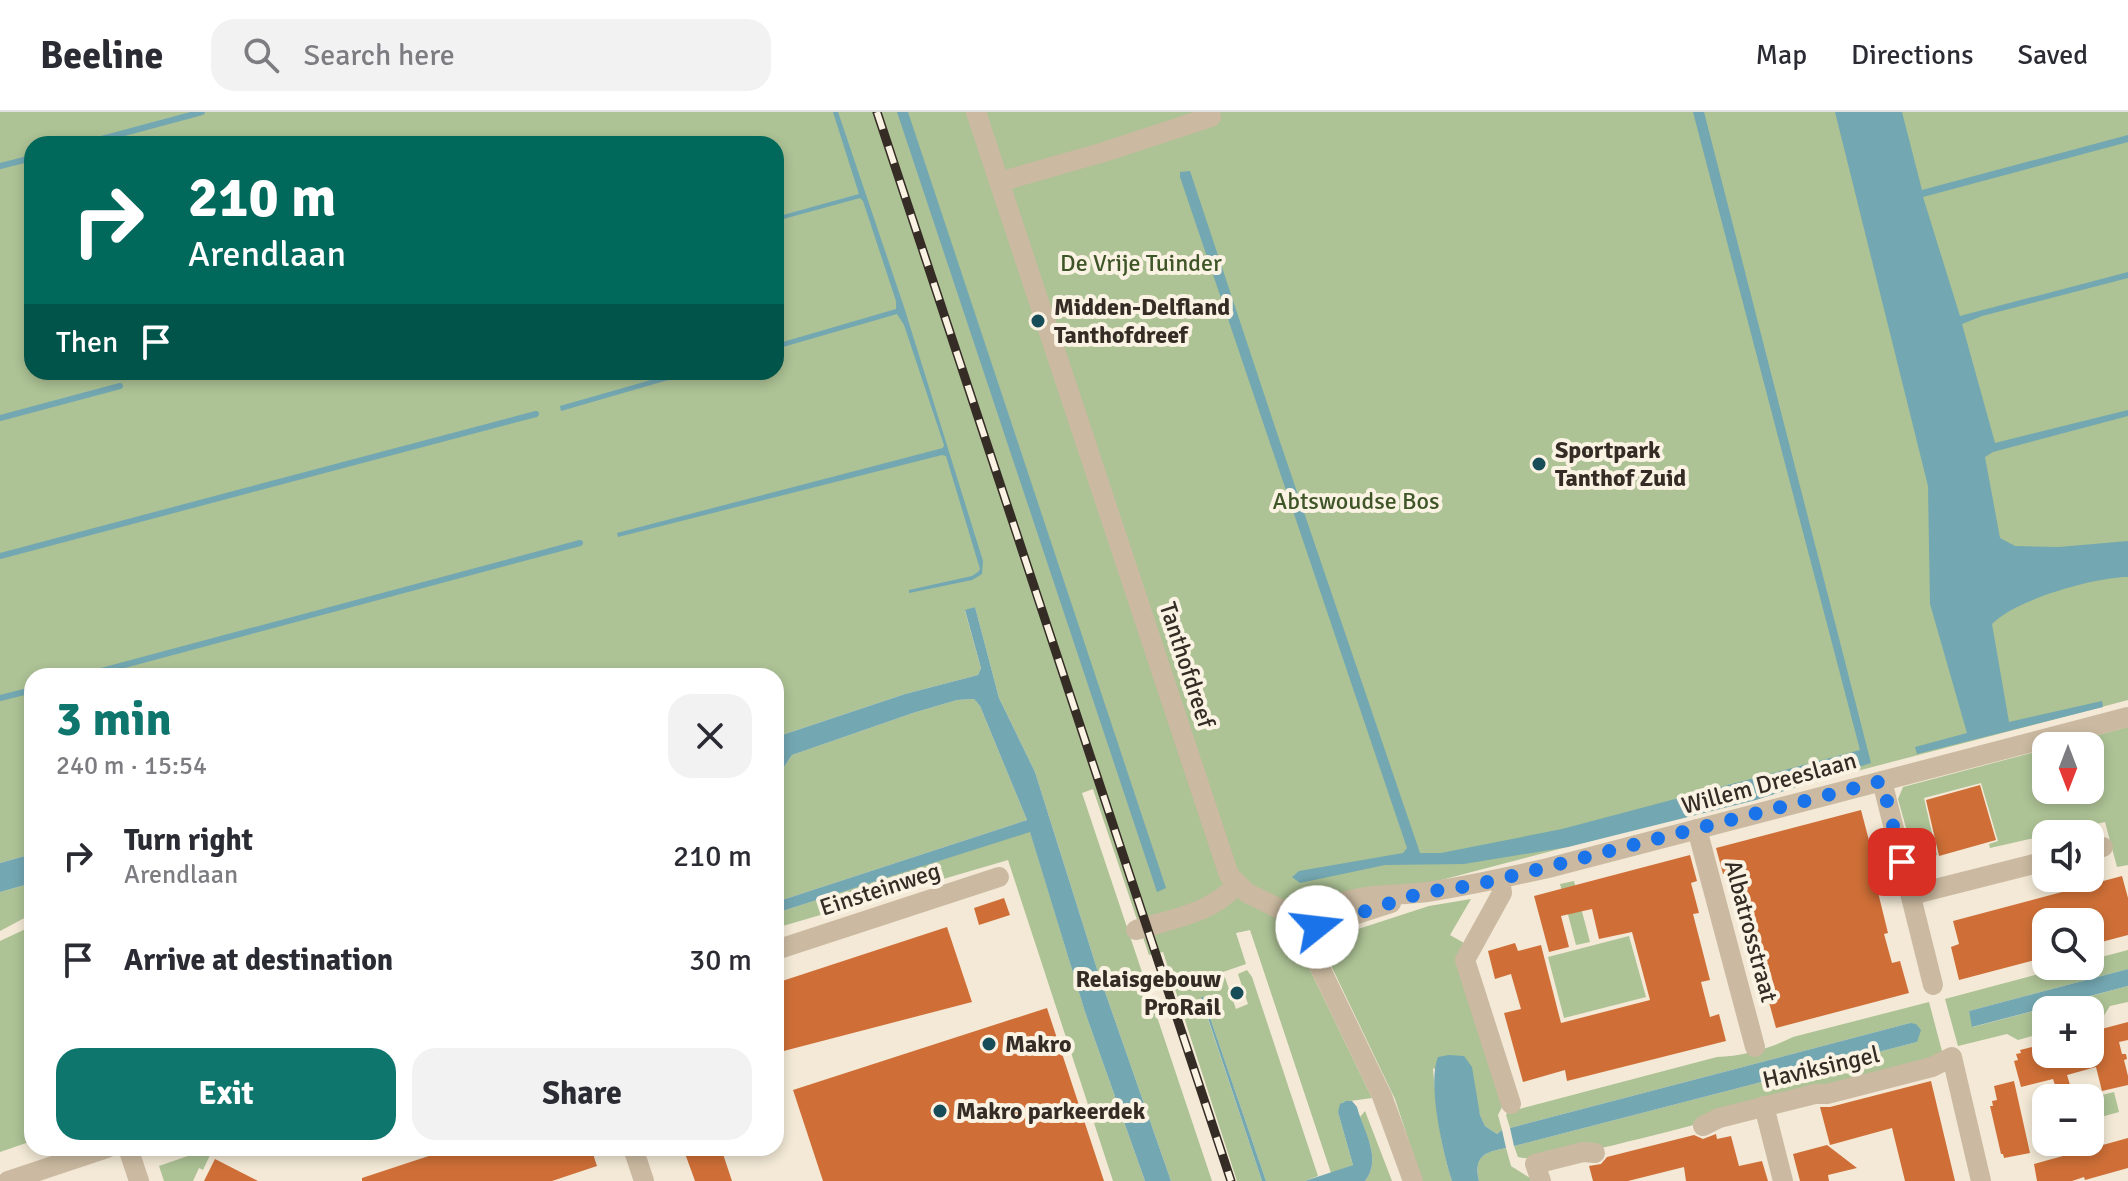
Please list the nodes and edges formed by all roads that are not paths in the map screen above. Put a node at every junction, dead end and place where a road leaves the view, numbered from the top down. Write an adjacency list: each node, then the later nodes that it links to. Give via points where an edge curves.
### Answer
1 (976, 112): 3 (street, Tanthofdreef)
2 (1211, 117): 3 (street)
3 (999, 182): 10 (street, Tanthofdreef, via 1229,875)
4 (2128, 717): 5 (street, Willem Dreeslaan)
5 (1882, 781): 6 (street, Willem Dreeslaan); 11 (street)
6 (1697, 829): 9 (street, Willem Dreeslaan); 16 (street, Albatrosstraat)
7 (2032, 865): 11 (street)
8 (999, 877): 14 (street, Einsteinweg)
9 (1500, 879): 12 (street, Willem Dreeslaan, via 1348,899 1319,913); 17 (street, via 1502,893 1465,960)
10 (1237, 883): 12 (street); 13 (street, via 1216,903)
11 (1911, 895): 15 (street)
12 (1317, 927): 28 (street, via 1312,951 1382,1096)
13 (1136, 930)
14 (784, 947)
15 (1933, 985)
16 (1755, 1047)
17 (1511, 1104)
18 (1764, 1106): 19 (street, Haviksingel); 30 (street); 31 (street, Haviksingel, via 1932,1067 1952,1057)
19 (1703, 1126)
20 (1595, 1153): 29 (street, via 1535,1164)
21 (87, 1156): 24 (street)
22 (131, 1156): 26 (street)
23 (636, 1156): 27 (street)
24 (38, 1176): 25 (street)
25 (8, 1181)
26 (139, 1181)
27 (644, 1181)
28 (1413, 1181)
29 (1541, 1181)
30 (1783, 1181)
31 (1981, 1181)

